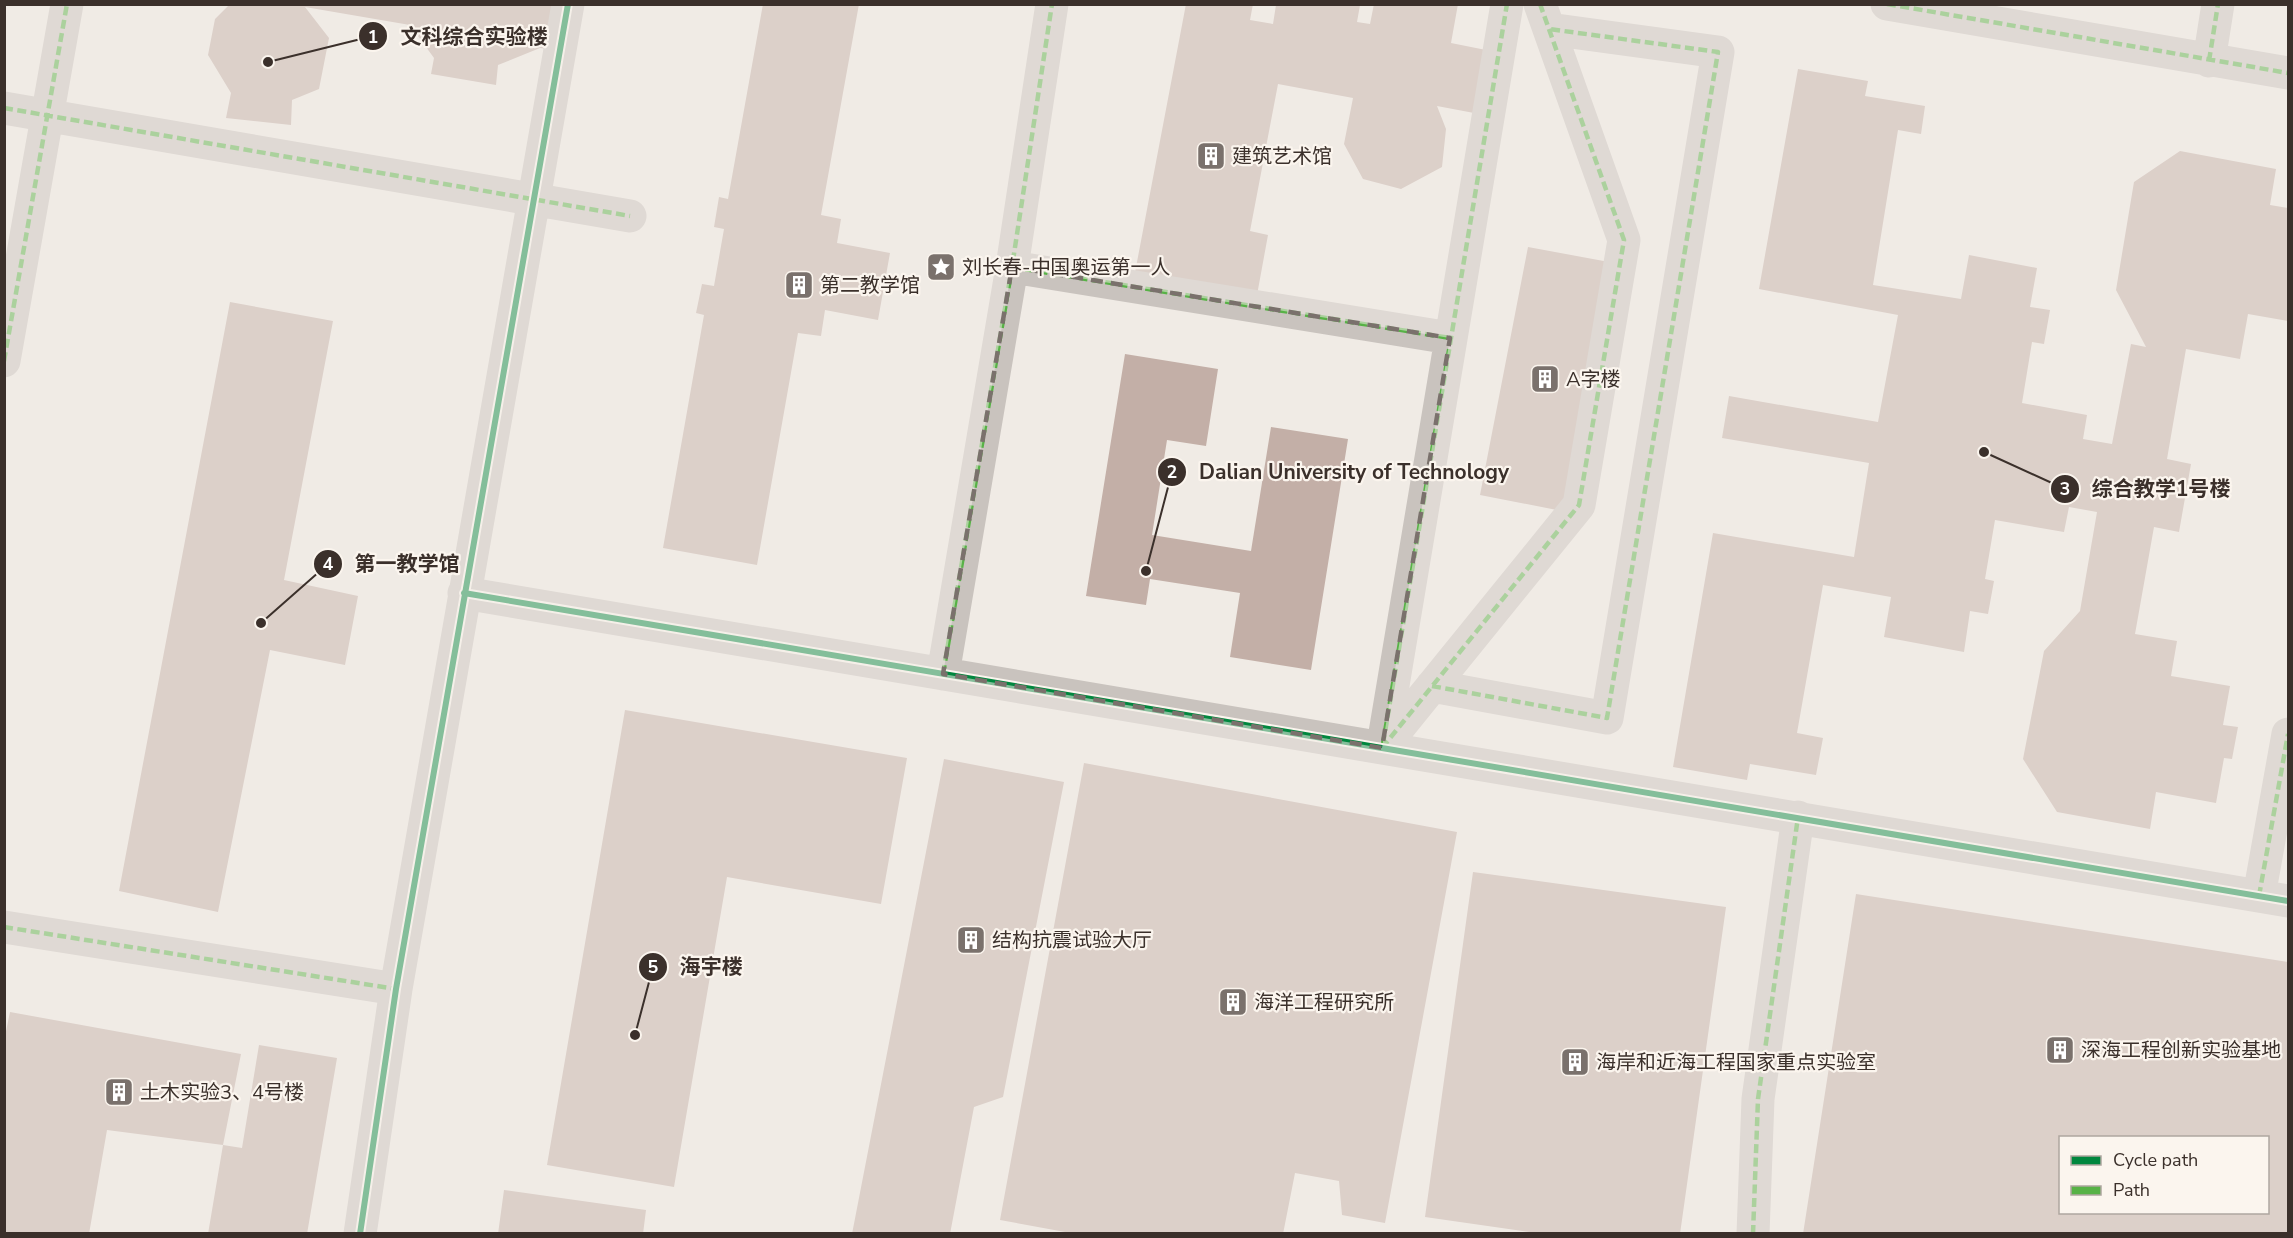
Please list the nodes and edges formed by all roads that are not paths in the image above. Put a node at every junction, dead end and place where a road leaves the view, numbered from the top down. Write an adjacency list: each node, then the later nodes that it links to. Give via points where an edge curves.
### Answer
1 (67, 4): 11 (street)
2 (568, 4): 12 (street)
3 (1052, 4): 14 (street)
4 (1507, 4): 15 (street)
5 (1887, 4): 8 (street)
6 (2218, 4): 8 (street)
7 (1544, 17): 19 (street, via 1623,240 1579,505); 19 (street, via 1718,52 1607,718)
8 (2209, 61): 9 (street)
9 (2289, 74)
10 (4, 108): 11 (street)
11 (47, 114): 12 (street); 16 (street)
12 (536, 199): 13 (street); 17 (street)
13 (630, 216)
14 (1012, 267): 15 (street); 18 (street)
15 (1450, 338): 21 (street)
16 (4, 361)
17 (464, 593): 18 (street); 25 (street)
18 (943, 674): 21 (street)
19 (1432, 686): 21 (street)
20 (2289, 734): 23 (street)
21 (1382, 747): 22 (street)
22 (1798, 817): 23 (street); 27 (street, via 1758,1099)
23 (2274, 898)
24 (4, 927): 25 (street)
25 (396, 989): 26 (street)
26 (360, 1233)
27 (1753, 1233)

